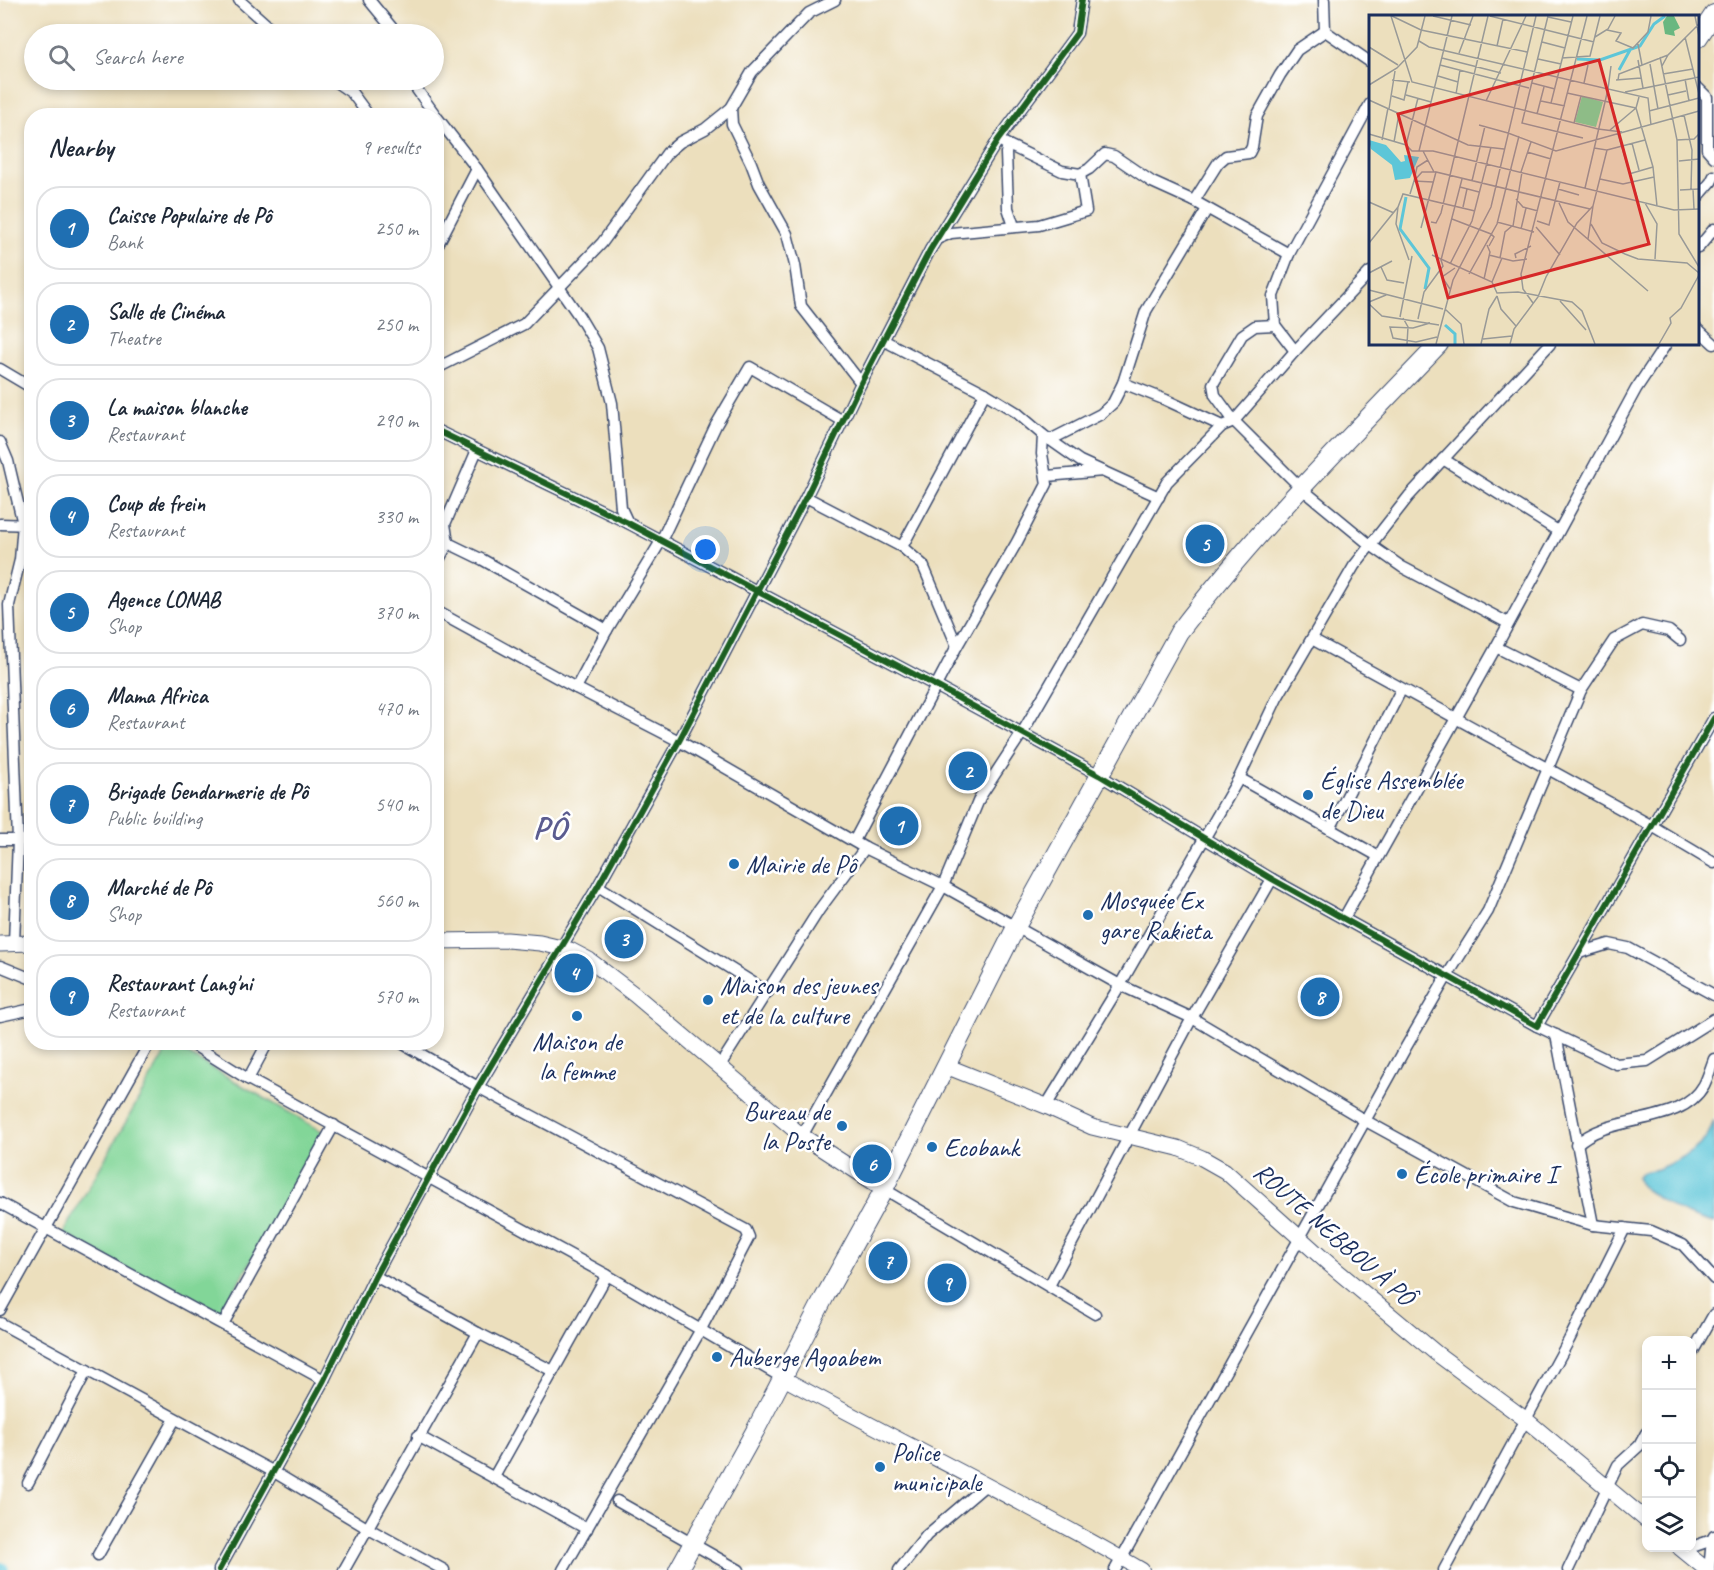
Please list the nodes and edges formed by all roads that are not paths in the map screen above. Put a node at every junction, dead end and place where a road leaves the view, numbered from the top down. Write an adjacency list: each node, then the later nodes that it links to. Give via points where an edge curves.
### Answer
1 (239, 0): 7 (street)
2 (369, 0): 8 (street)
3 (835, 0): 17 (street, via 809,13 752,72)
4 (1082, 0): 20 (street, via 1077,33)
5 (1324, 0): 9 (street)
6 (1714, 14): 10 (highway)
7 (266, 24)
8 (389, 24)
9 (1325, 31): 11 (street); 26 (street, via 1298,50 1280,75 1257,116 1249,153 1226,156)
10 (1699, 36)
11 (1369, 62)
12 (1699, 89): 21 (street, via 1707,97 1707,149)
13 (348, 90): 15 (street)
14 (417, 90): 16 (street)
15 (363, 108)
16 (430, 108)
17 (731, 108): 35 (street, via 668,153 602,243); 47 (street, via 732,124 787,234 801,306)
18 (1369, 108): 33 (street)
19 (444, 127): 22 (street)
20 (1003, 142): 23 (street, via 1062,171); 28 (street, via 1008,208); 31 (street)
21 (1714, 157)
22 (477, 170): 30 (street); 35 (street)
23 (1080, 174): 26 (street, via 1105,154 1114,156 1152,182); 28 (street, via 1086,211 1040,225)
24 (1714, 176): 25 (street)
25 (1699, 196)
26 (1194, 201): 27 (street)
27 (1208, 209): 33 (street); 48 (street, via 1146,311)
28 (1014, 226): 31 (street, via 951,233)
29 (1714, 229): 32 (street)
30 (444, 233)
31 (937, 239): 38 (street)
32 (1699, 248)
33 (1289, 254): 36 (street, via 1273,296)
34 (1369, 274): 43 (street)
35 (558, 290): 44 (street, via 524,324); 64 (street, via 598,348 612,403 621,508)
36 (1275, 325): 43 (street); 50 (street, via 1255,326 1242,335 1214,384 1215,395)
37 (1699, 330): 39 (street)
38 (883, 340): 47 (street); 49 (street)
39 (1714, 344)
40 (1438, 345): 60 (highway)
41 (1549, 345): 57 (street)
42 (1665, 345): 67 (street, via 1636,389)
43 (1295, 351): 50 (street)
44 (444, 364)
45 (0, 369): 46 (street)
46 (24, 383)
47 (861, 383): 51 (street)
48 (1123, 383): 52 (street); 54 (street, via 1113,403 1101,414)
49 (985, 393): 54 (street); 72 (street)
50 (1234, 420): 52 (street); 60 (street)
51 (843, 421): 61 (street); 69 (street, via 750,367 716,425)
52 (1222, 426): 62 (street, via 1167,483)
53 (444, 434): 56 (street)
54 (1047, 438): 58 (street, via 1080,461); 59 (street, via 1042,454)
55 (0, 442): 63 (street)
56 (477, 450): 64 (street); 70 (street, via 444,524)
57 (1443, 459): 67 (street); 71 (street)
58 (1103, 470): 59 (street); 62 (street)
59 (1047, 476): 81 (street, via 1047,484 1017,542)
60 (1301, 488): 71 (street); 92 (highway, via 1210,590 1179,632)
61 (807, 497): 72 (street); 74 (street)
62 (1159, 497): 89 (street)
63 (24, 515)
64 (628, 523): 69 (street)
65 (0, 524): 66 (street)
66 (24, 525)
67 (1558, 531): 77 (street)
68 (24, 540): 75 (street)
69 (661, 541): 74 (street); 78 (street)
70 (448, 543): 73 (street); 78 (street)
71 (1370, 544): 77 (street, via 1402,567); 79 (street)
72 (902, 547): 81 (street, via 923,565)
73 (444, 550)
74 (757, 592): 83 (street); 90 (street)
75 (4, 605): 98 (street)
76 (444, 615): 84 (street)
77 (1508, 623): 82 (street)
78 (607, 630): 84 (street)
79 (1312, 639): 85 (street); 93 (street, via 1277,698)
80 (1680, 640): 86 (street, via 1669,631 1642,625 1614,640)
81 (957, 646): 83 (street)
82 (1496, 646): 86 (street); 88 (street)
83 (936, 686): 89 (street); 100 (street)
84 (576, 688): 90 (street)
85 (1401, 690): 88 (street); 95 (street)
86 (1581, 690): 91 (street)
87 (1714, 718): 94 (street)
88 (1454, 719): 91 (street); 102 (street)
89 (1022, 733): 92 (street); 106 (street, via 980,797)
90 (679, 741): 100 (street); 105 (street)
91 (1546, 769): 94 (street); 116 (street, via 1488,911)
92 (1099, 776): 96 (street); 108 (highway)
93 (1239, 778): 95 (street); 96 (street)
94 (1652, 826): 103 (street); 113 (street)
95 (1330, 828): 102 (street)
96 (1202, 839): 104 (street); 117 (street)
97 (0, 840): 98 (street)
98 (18, 840): 99 (street); 110 (street)
99 (24, 840)
100 (854, 841): 101 (street)
101 (865, 848): 106 (street); 118 (street, via 819,910)
102 (1378, 856): 107 (street)
103 (1714, 863)
104 (1272, 879): 107 (street); 122 (street)
105 (598, 886): 112 (street); 118 (street)
106 (943, 886): 108 (street); 139 (street)
107 (1344, 918): 116 (street)
108 (1016, 927): 117 (street); 131 (highway)
109 (444, 941): 112 (main road, via 507,940)
110 (7, 943): 111 (main road)
111 (24, 943)
112 (561, 949): 132 (main road, via 589,960 612,977); 134 (street)
113 (1579, 953): 119 (street, via 1609,944 1628,948); 124 (street)
114 (0, 966): 115 (street)
115 (24, 976)
116 (1447, 976): 124 (street); 136 (street)
117 (1120, 985): 122 (street); 135 (street)
118 (768, 992): 132 (street)
119 (1714, 995)
120 (24, 1011): 121 (street)
121 (0, 1016)
122 (1192, 1018): 136 (street); 138 (street)
123 (1714, 1019): 125 (street, via 1647,1061 1616,1064)
124 (1537, 1026): 125 (street)
125 (1556, 1035): 140 (street)
126 (146, 1050): 145 (street)
127 (202, 1050): 133 (street)
128 (264, 1050): 133 (street)
129 (414, 1050): 134 (street)
130 (1714, 1059): 140 (street, via 1703,1087 1681,1108 1616,1125 1585,1136)
131 (946, 1066): 135 (main road, ROUTE NEBBOU À PÔ); 142 (highway)
132 (719, 1067): 139 (main road)
133 (248, 1079): 137 (street)
134 (478, 1087): 141 (street); 157 (street, via 746,1230 749,1237)
135 (1046, 1106): 138 (main road, ROUTE NEBBOU À PÔ, via 1092,1127)
136 (1366, 1121): 144 (street, via 1514,1202); 147 (street)
137 (334, 1125): 141 (street); 156 (street)
138 (1128, 1135): 147 (main road, ROUTE NEBBOU À PÔ, via 1178,1148 1225,1171); 151 (street)
139 (802, 1136): 142 (main road)
140 (1576, 1145): 144 (street)
141 (428, 1177): 148 (street); 149 (street)
142 (884, 1189): 151 (street); 162 (highway)
143 (0, 1203): 145 (street)
144 (1593, 1225): 146 (street)
145 (46, 1227): 152 (street); 156 (street)
146 (1625, 1228): 150 (street, via 1651,1231 1683,1245); 165 (street)
147 (1300, 1237): 165 (main road, ROUTE NEBBOU À PÔ, via 1436,1353); 184 (street)
148 (607, 1275): 157 (street); 161 (street)
149 (375, 1276): 158 (street); 163 (street)
150 (1714, 1279)
151 (1049, 1286): 153 (street)
152 (0, 1310)
153 (1095, 1314)
154 (1714, 1314): 159 (street)
155 (0, 1323): 160 (street)
156 (223, 1324): 163 (street)
157 (700, 1331): 162 (street); 171 (street)
158 (478, 1333): 161 (street); 166 (street)
159 (1696, 1346)
160 (87, 1370): 164 (street); 170 (street)
161 (553, 1371): 169 (street)
162 (783, 1378): 172 (street); 180 (highway)
163 (324, 1380): 168 (street)
164 (175, 1419): 168 (street); 183 (street)
165 (1525, 1419): 173 (main road, ROUTE NEBBOU À PÔ); 193 (street)
166 (418, 1436): 169 (street); 177 (street)
167 (1642, 1441): 173 (street, via 1618,1465)
168 (274, 1472): 177 (street); 185 (street)
169 (495, 1477): 178 (street)
170 (28, 1483)
171 (613, 1484): 174 (street); 175 (street)
172 (987, 1484): 184 (street); 191 (street, via 927,1535)
173 (1608, 1489): 176 (main road, ROUTE NEBBOU À PÔ); 194 (street)
174 (617, 1501): 175 (street); 180 (street)
175 (601, 1505): 178 (street)
176 (1642, 1516)
177 (367, 1528): 186 (street); 187 (street)
178 (587, 1528): 188 (street)
179 (1713, 1538): 181 (street); 195 (street)
180 (691, 1544): 189 (highway); 190 (street)
181 (1696, 1544)
182 (1690, 1552): 195 (main road)
183 (98, 1555)
184 (1119, 1564): 192 (street)
185 (219, 1570)
186 (344, 1570)
187 (444, 1570)
188 (563, 1570)
189 (678, 1570)
190 (739, 1570)
191 (899, 1570)
192 (1142, 1570)
193 (1444, 1570)
194 (1568, 1570)
195 (1708, 1570)

